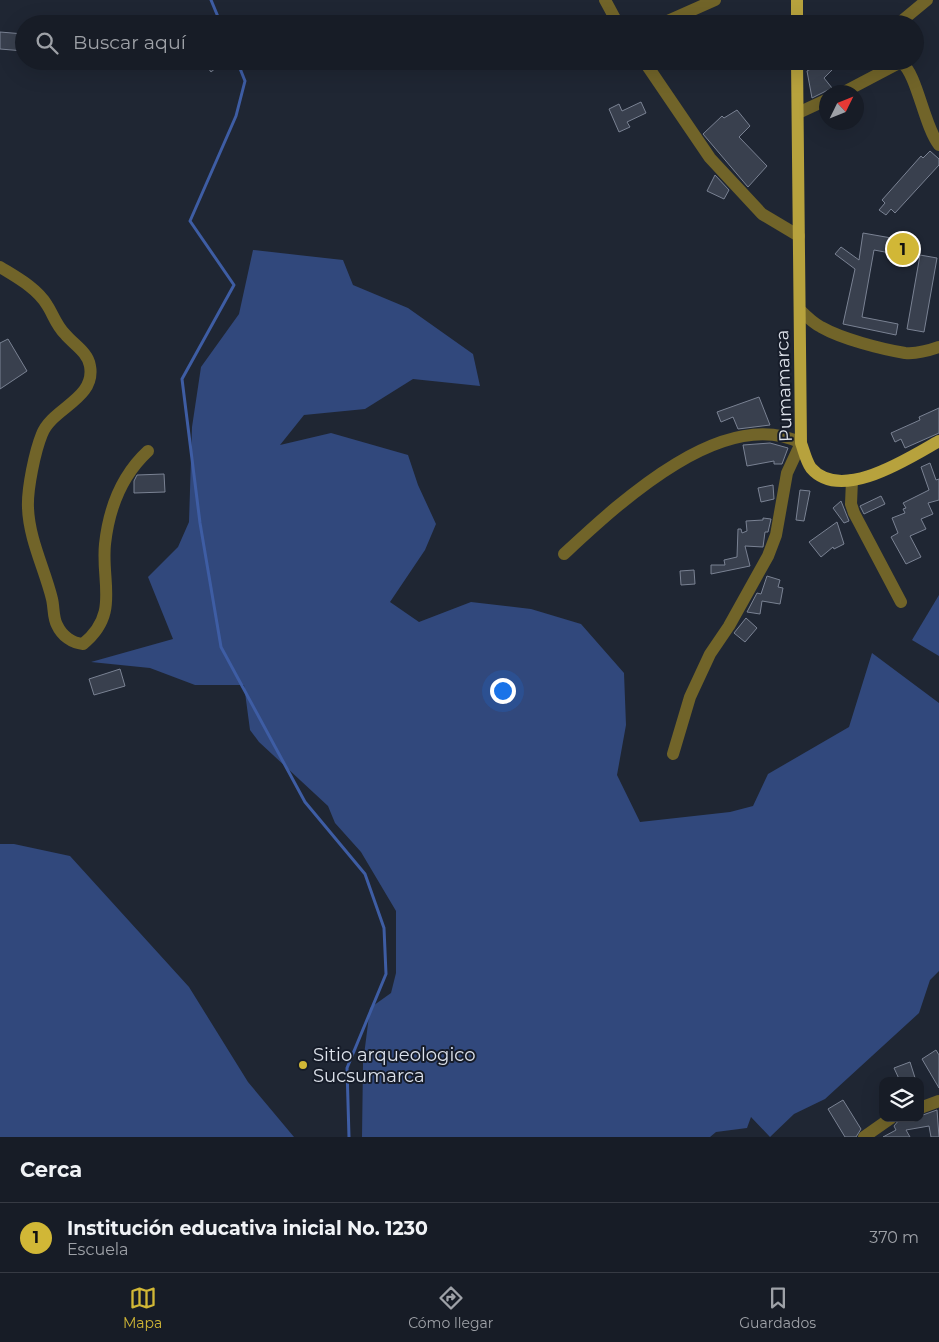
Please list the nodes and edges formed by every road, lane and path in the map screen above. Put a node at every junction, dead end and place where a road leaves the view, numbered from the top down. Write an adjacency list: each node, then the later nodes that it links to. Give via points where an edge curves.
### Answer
1 (605, 0): 5 (street)
2 (715, 0): 6 (street)
3 (797, 0): 7 (main road)
4 (927, 0): 8 (street)
5 (613, 15)
6 (681, 15)
7 (797, 15)
8 (909, 15)
9 (650, 70): 17 (street, via 710,158 762,214)
10 (797, 70): 15 (main road, Pumamarca)
11 (886, 70): 13 (street)
12 (906, 70): 16 (street, via 931,135)
13 (857, 85)
14 (819, 103): 15 (street)
15 (798, 113): 17 (main road, Pumamarca)
16 (939, 145)
17 (799, 236): 19 (main road, Pumamarca)
18 (0, 267): 23 (street, via 42,298 90,367 83,392 44,428 28,497 30,518 56,625 75,644 83,644 101,625 107,591 105,546 108,523 123,482 133,466)
19 (800, 310): 20 (street, Pumamarca, via 832,333 874,345 906,353 927,352); 22 (main road, Pumamarca)
20 (939, 347)
21 (939, 441): 24 (main road, Pumamarca, via 870,477)
22 (801, 443): 24 (main road, Pumamarca, via 807,461 821,476 838,481); 25 (street, via 763,433 710,445 626,498); 27 (street, via 787,473 776,535 768,556 710,654 690,697)
23 (148, 452)
24 (852, 480): 26 (street, via 854,513)
25 (564, 554)
26 (901, 602)
27 (673, 754)
28 (939, 1101): 29 (street)
29 (924, 1107)
30 (885, 1122): 31 (street)
31 (864, 1137)

